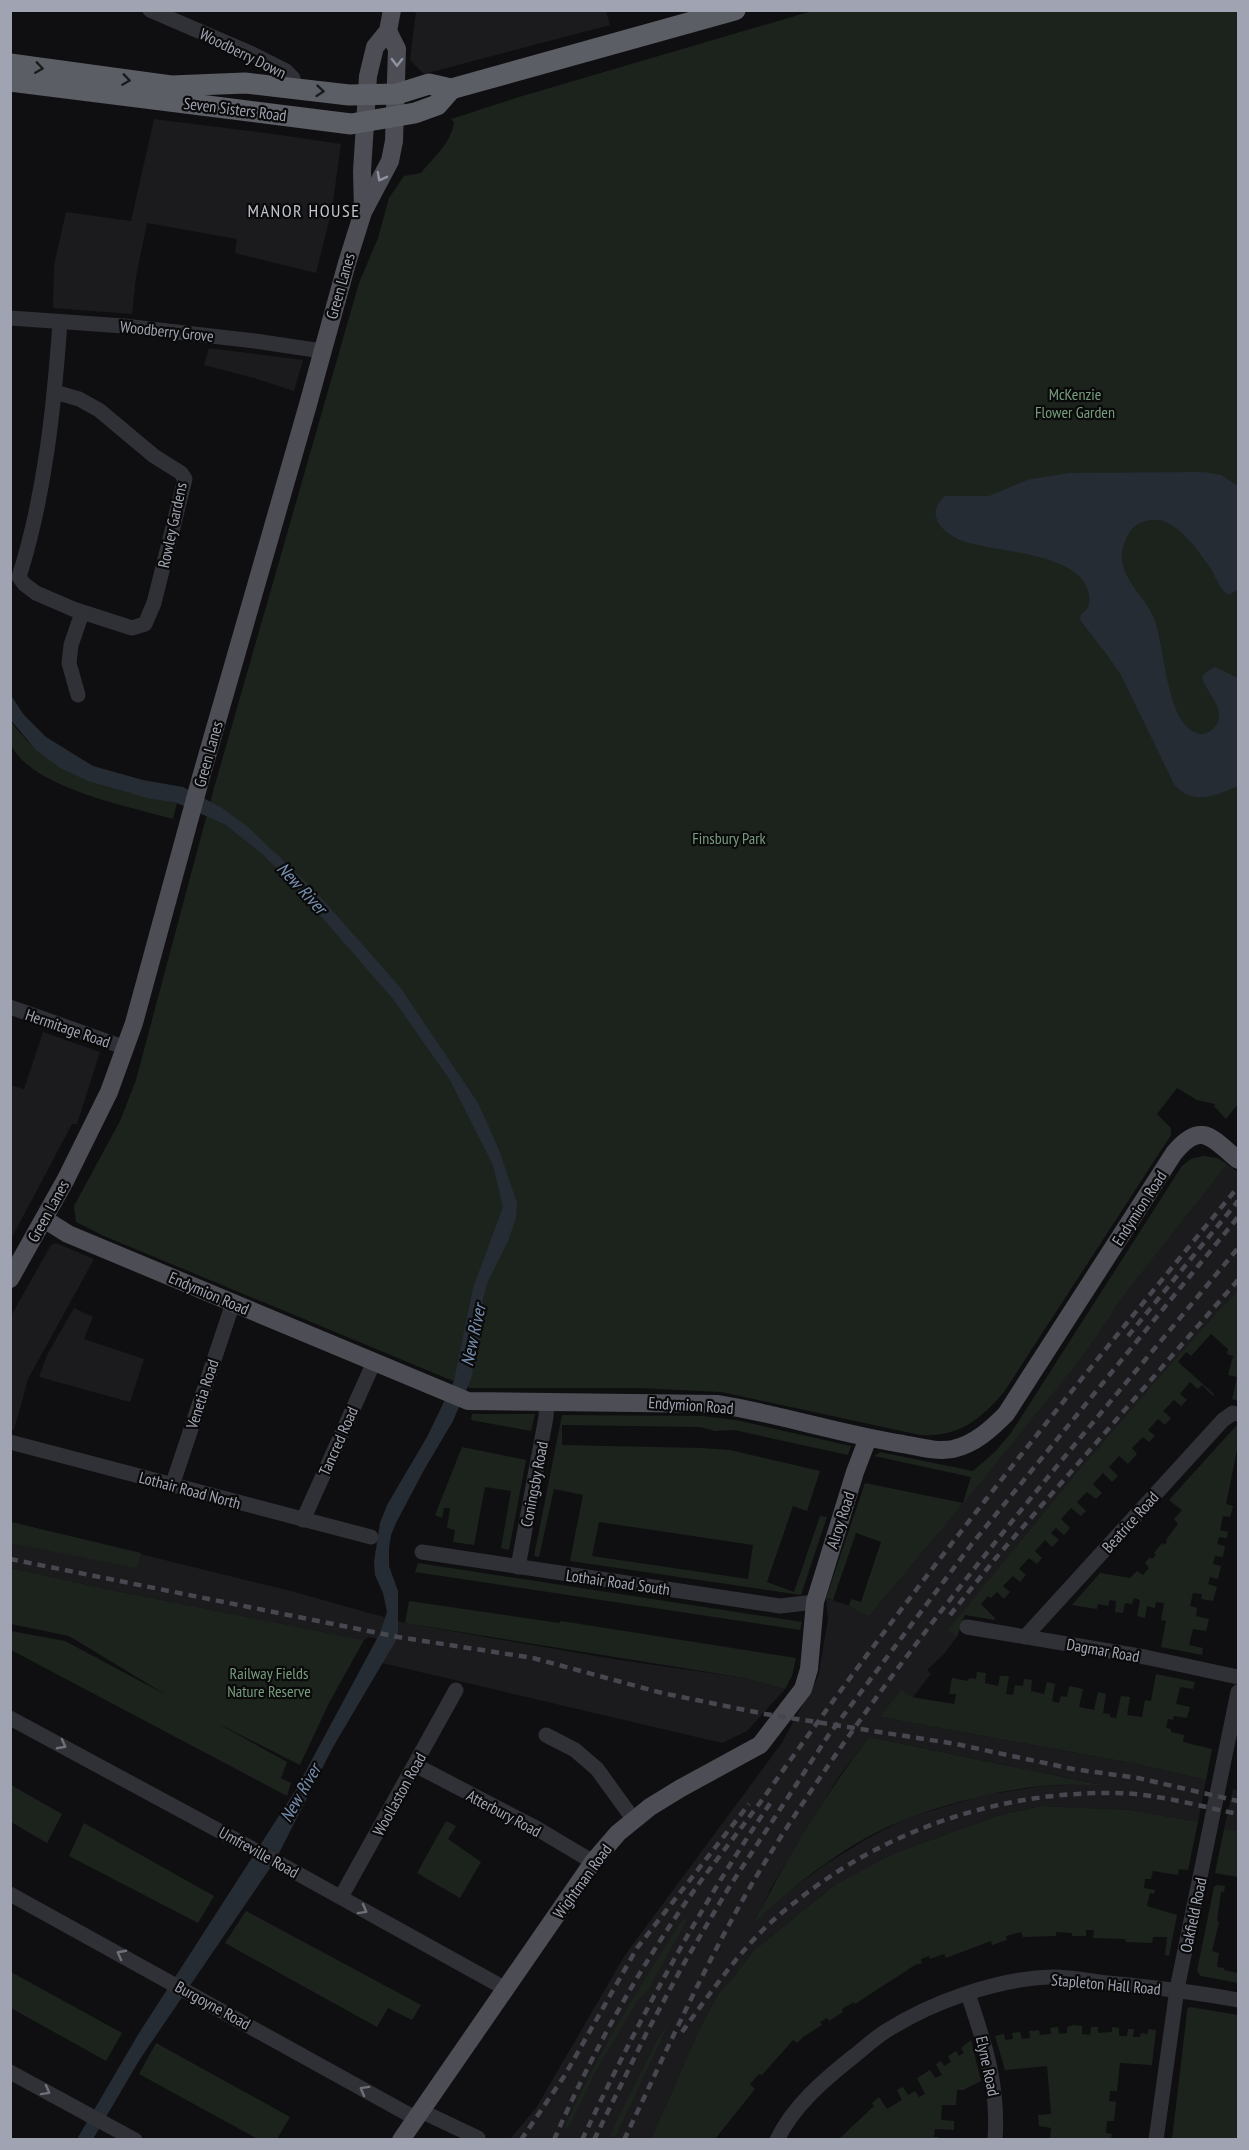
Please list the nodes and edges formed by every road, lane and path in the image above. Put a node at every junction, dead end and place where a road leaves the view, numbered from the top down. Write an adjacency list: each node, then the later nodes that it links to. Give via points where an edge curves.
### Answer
1 (150, 10): 4 (street, Woodberry Down)
2 (392, 10): 5 (main road, Green Lanes)
3 (735, 10): 9 (highway, Seven Sisters Road)
4 (171, 15): 8 (street, Woodberry Down, via 286,71 293,78)
5 (388, 31): 10 (main road, Green Lanes, one-way to 10, via 398,49); 11 (main road, Green Lanes, via 375,47)
6 (10, 64): 8 (highway, Seven Sisters Road, one-way to 8, via 171,86 245,83)
7 (10, 81): 13 (highway, Seven Sisters Road, via 351,124)
8 (292, 89): 11 (highway, Seven Sisters Road, one-way to 11)
9 (451, 89): 10 (highway, Seven Sisters Road, via 429,84); 12 (highway, Seven Sisters Road, via 437,105)
10 (397, 94): 11 (highway, Seven Sisters Road); 12 (main road, Green Lanes)
11 (368, 95): 13 (main road, Green Lanes)
12 (396, 118): 13 (highway, Seven Sisters Road); 14 (main road, Green Lanes, one-way to 14, via 390,161)
13 (366, 122): 14 (main road, Green Lanes)
14 (363, 212): 17 (main road, Green Lanes)
15 (10, 318): 16 (street, Woodberry Grove)
16 (60, 322): 17 (street, Woodberry Grove, via 124,326); 18 (street, Rowley Gardens)
17 (322, 351): 22 (main road, Green Lanes)
18 (55, 392): 19 (street, Rowley Gardens, via 36,509 20,577 36,593); 19 (street, Rowley Gardens, via 99,410 185,478 154,603 145,624 132,628)
19 (82, 613): 20 (street, via 69,663)
20 (78, 695)
21 (10, 1007): 22 (street, Hermitage Road)
22 (126, 1048): 24 (main road, Green Lanes, via 110,1092)
23 (1239, 1160): 30 (main road, Endymion Road, via 1211,1137 1195,1135 1184,1142 1006,1414 990,1430 973,1442 952,1449 936,1450)
24 (44, 1219): 25 (main road, Green Lanes); 26 (main road, Endymion Road, via 68,1234)
25 (10, 1279)
26 (233, 1303): 27 (main road, Endymion Road); 32 (street, Venetia Road)
27 (374, 1362): 28 (main road, Endymion Road, via 465,1400); 33 (street, Tancred Road)
28 (547, 1402): 30 (main road, Endymion Road, via 717,1404); 36 (street, Coningsby Road)
29 (1239, 1414): 39 (street, Beatrice Road, via 1233,1413 1223,1420)
30 (868, 1438): 37 (main road, Alroy Road)
31 (10, 1442): 32 (street, Lothair Road North)
32 (172, 1486): 33 (street, Lothair Road North)
33 (303, 1520): 34 (street, Lothair Road North)
34 (371, 1537)
35 (422, 1552): 36 (street, Lothair Road South)
36 (518, 1567): 37 (street, Lothair Road South, via 780,1606)
37 (815, 1602): 46 (main road, Wightman Road, via 809,1669 803,1689 766,1738 753,1751 681,1788)
38 (967, 1627): 39 (street, Dagmar Road)
39 (1025, 1637): 40 (street, Dagmar Road)
40 (1239, 1677)
41 (456, 1690): 45 (street, Woollaston Road)
42 (1239, 1692): 51 (street, Oakfield Road)
43 (10, 1718): 49 (street, Umfreville Road, one-way to 49)
44 (546, 1735): 46 (street, via 575,1750 597,1769)
45 (415, 1765): 47 (street, Atterbury Road); 49 (street, Woollaston Road)
46 (634, 1820): 47 (main road, Wightman Road)
47 (593, 1862): 50 (main road, Wightman Road)
48 (10, 1894): 55 (street, Burgoyne Road, one-way to 48)
49 (340, 1897): 50 (street, Umfreville Road, one-way to 50)
50 (506, 1989): 55 (main road, Wightman Road)
51 (1177, 1989): 52 (street, Stapleton Hall Road, via 1053,1977 1002,1984); 53 (street, Stapleton Hall Road); 61 (street, Oakfield Road)
52 (968, 1994): 59 (street, Stapleton Hall Road, via 936,2005 886,2031 808,2097); 60 (street, Elyne Road, via 992,2076 997,2112)
53 (1239, 2000)
54 (10, 2072): 57 (street, one-way to 57)
55 (418, 2115): 56 (street, Burgoyne Road); 58 (main road, Wightman Road)
56 (478, 2138)
57 (135, 2139)
58 (401, 2139)
59 (777, 2139)
60 (995, 2139)
61 (1156, 2139)

